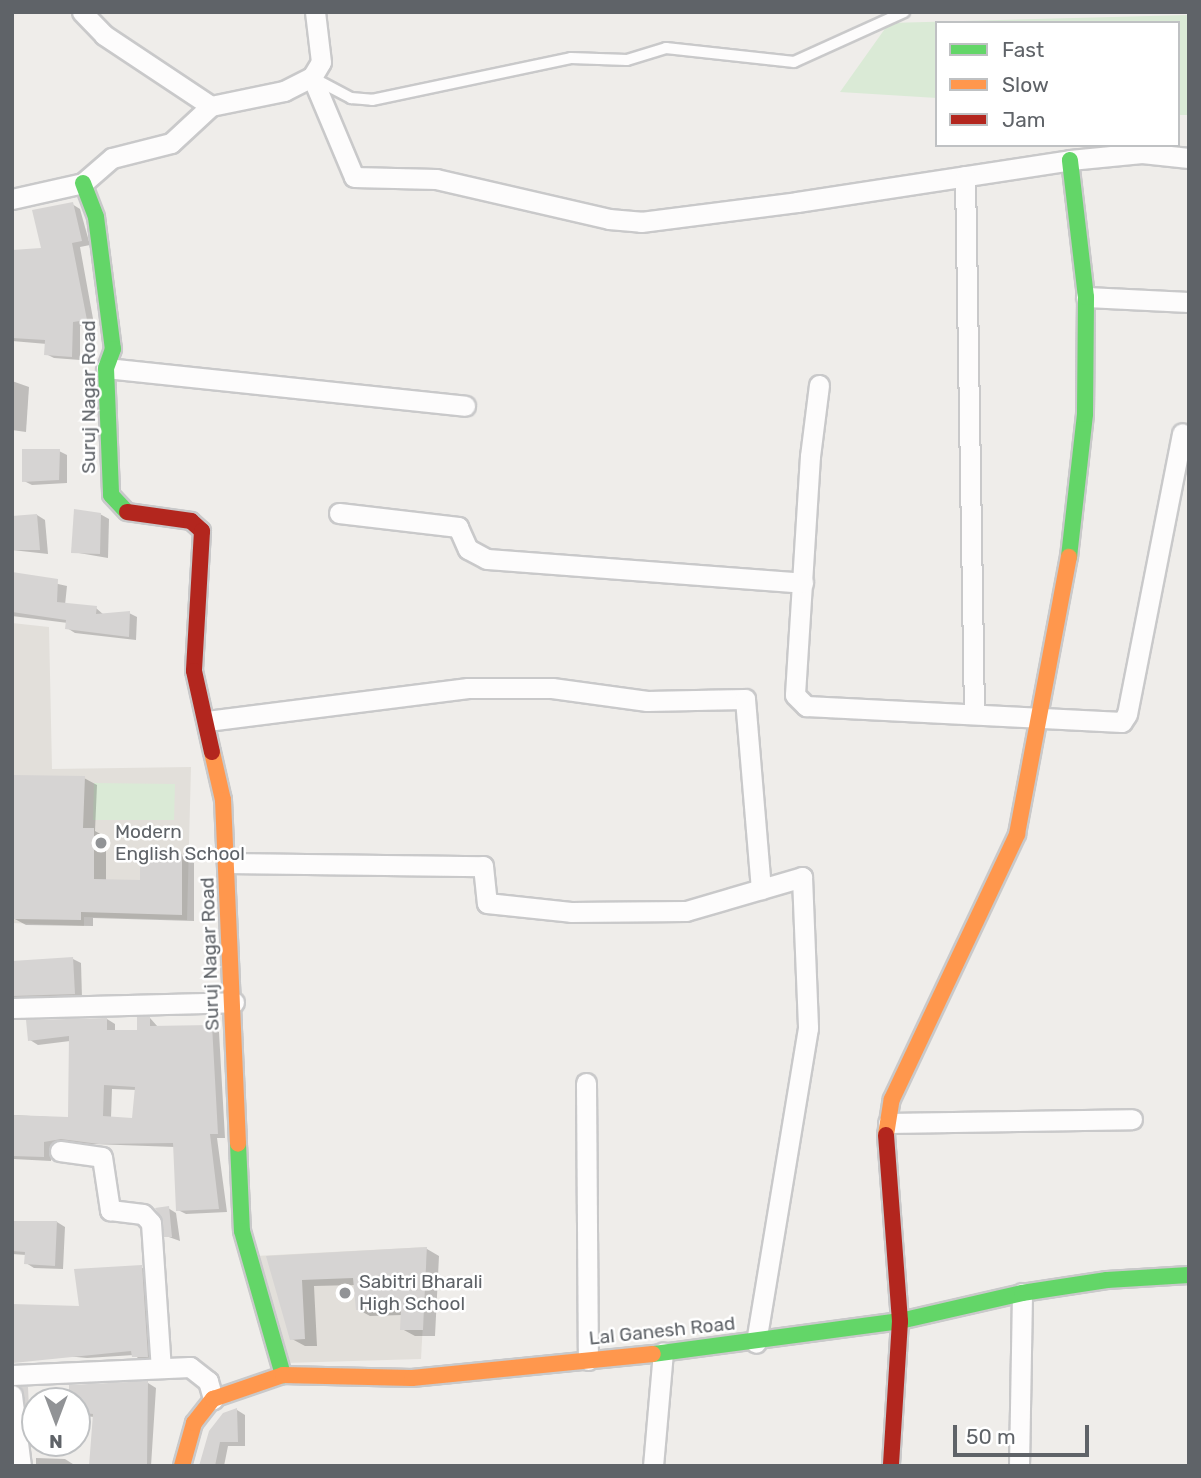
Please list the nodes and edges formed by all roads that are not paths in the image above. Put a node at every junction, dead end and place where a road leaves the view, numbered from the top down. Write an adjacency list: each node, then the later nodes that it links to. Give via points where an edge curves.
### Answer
1 (82, 12): 5 (street, via 104,35)
2 (315, 12): 4 (street, via 321,62)
3 (904, 12): 4 (lane, via 794,62 666,48 627,60 571,58 372,100 351,97)
4 (312, 77): 5 (street, via 284,92); 8 (street, via 354,177 436,179 609,219 667,218)
5 (211, 106): 9 (street, via 171,144 112,158)
6 (1189, 158): 7 (street, via 1142,153)
7 (1070, 160): 8 (street); 11 (street)
8 (965, 176): 19 (street)
9 (83, 183): 10 (street); 13 (street, Suruj Nagar Road, via 96,217 108,296 113,349)
10 (12, 200)
11 (1086, 297): 12 (street); 20 (street, via 1086,414 1064,598)
12 (1189, 302)
13 (106, 368): 15 (street); 21 (street, Suruj Nagar Road, via 115,506 122,511 191,521 202,531 194,671)
14 (819, 385): 18 (street)
15 (465, 405)
16 (1182, 433): 20 (street, via 1127,714 1115,723)
17 (340, 513): 18 (street, via 458,527 468,549 488,559)
18 (803, 583): 19 (street, via 798,702)
19 (974, 714): 20 (street)
20 (1040, 720): 28 (street, via 1017,834 892,1099)
21 (207, 721): 22 (street, Suruj Nagar Road, via 223,800); 23 (street, via 468,688 552,688 648,701 745,699)
22 (227, 863): 23 (street, via 483,866 488,903 571,912 686,911); 24 (street, Suruj Nagar Road)
23 (761, 889): 33 (street, via 802,877 808,1028)
24 (234, 1002): 25 (street); 38 (street, Suruj Nagar Road, via 242,1231)
25 (12, 1008)
26 (586, 1083): 35 (street)
27 (1132, 1119): 28 (street)
28 (888, 1123): 32 (street, via 885,1141)
29 (60, 1151): 36 (street, via 102,1157 110,1210 143,1214 151,1223)
30 (1189, 1275): 31 (street, Lal Ganesh Road, via 1107,1280)
31 (1022, 1293): 32 (street, Lal Ganesh Road); 45 (street)
32 (900, 1321): 33 (street, Lal Ganesh Road); 44 (street)
33 (756, 1343): 34 (street, Lal Ganesh Road)
34 (663, 1352): 35 (street, Lal Ganesh Road); 43 (street)
35 (588, 1360): 38 (street, Lal Ganesh Road, via 412,1378)
36 (161, 1368): 37 (street); 40 (street, via 190,1367 208,1381)
37 (12, 1375)
38 (282, 1375): 40 (street, Lal Ganesh Road)
39 (12, 1395): 41 (street)
40 (213, 1399): 42 (street, via 194,1423)
41 (21, 1466)
42 (182, 1466)
43 (653, 1466)
44 (891, 1466)
45 (1019, 1466)

